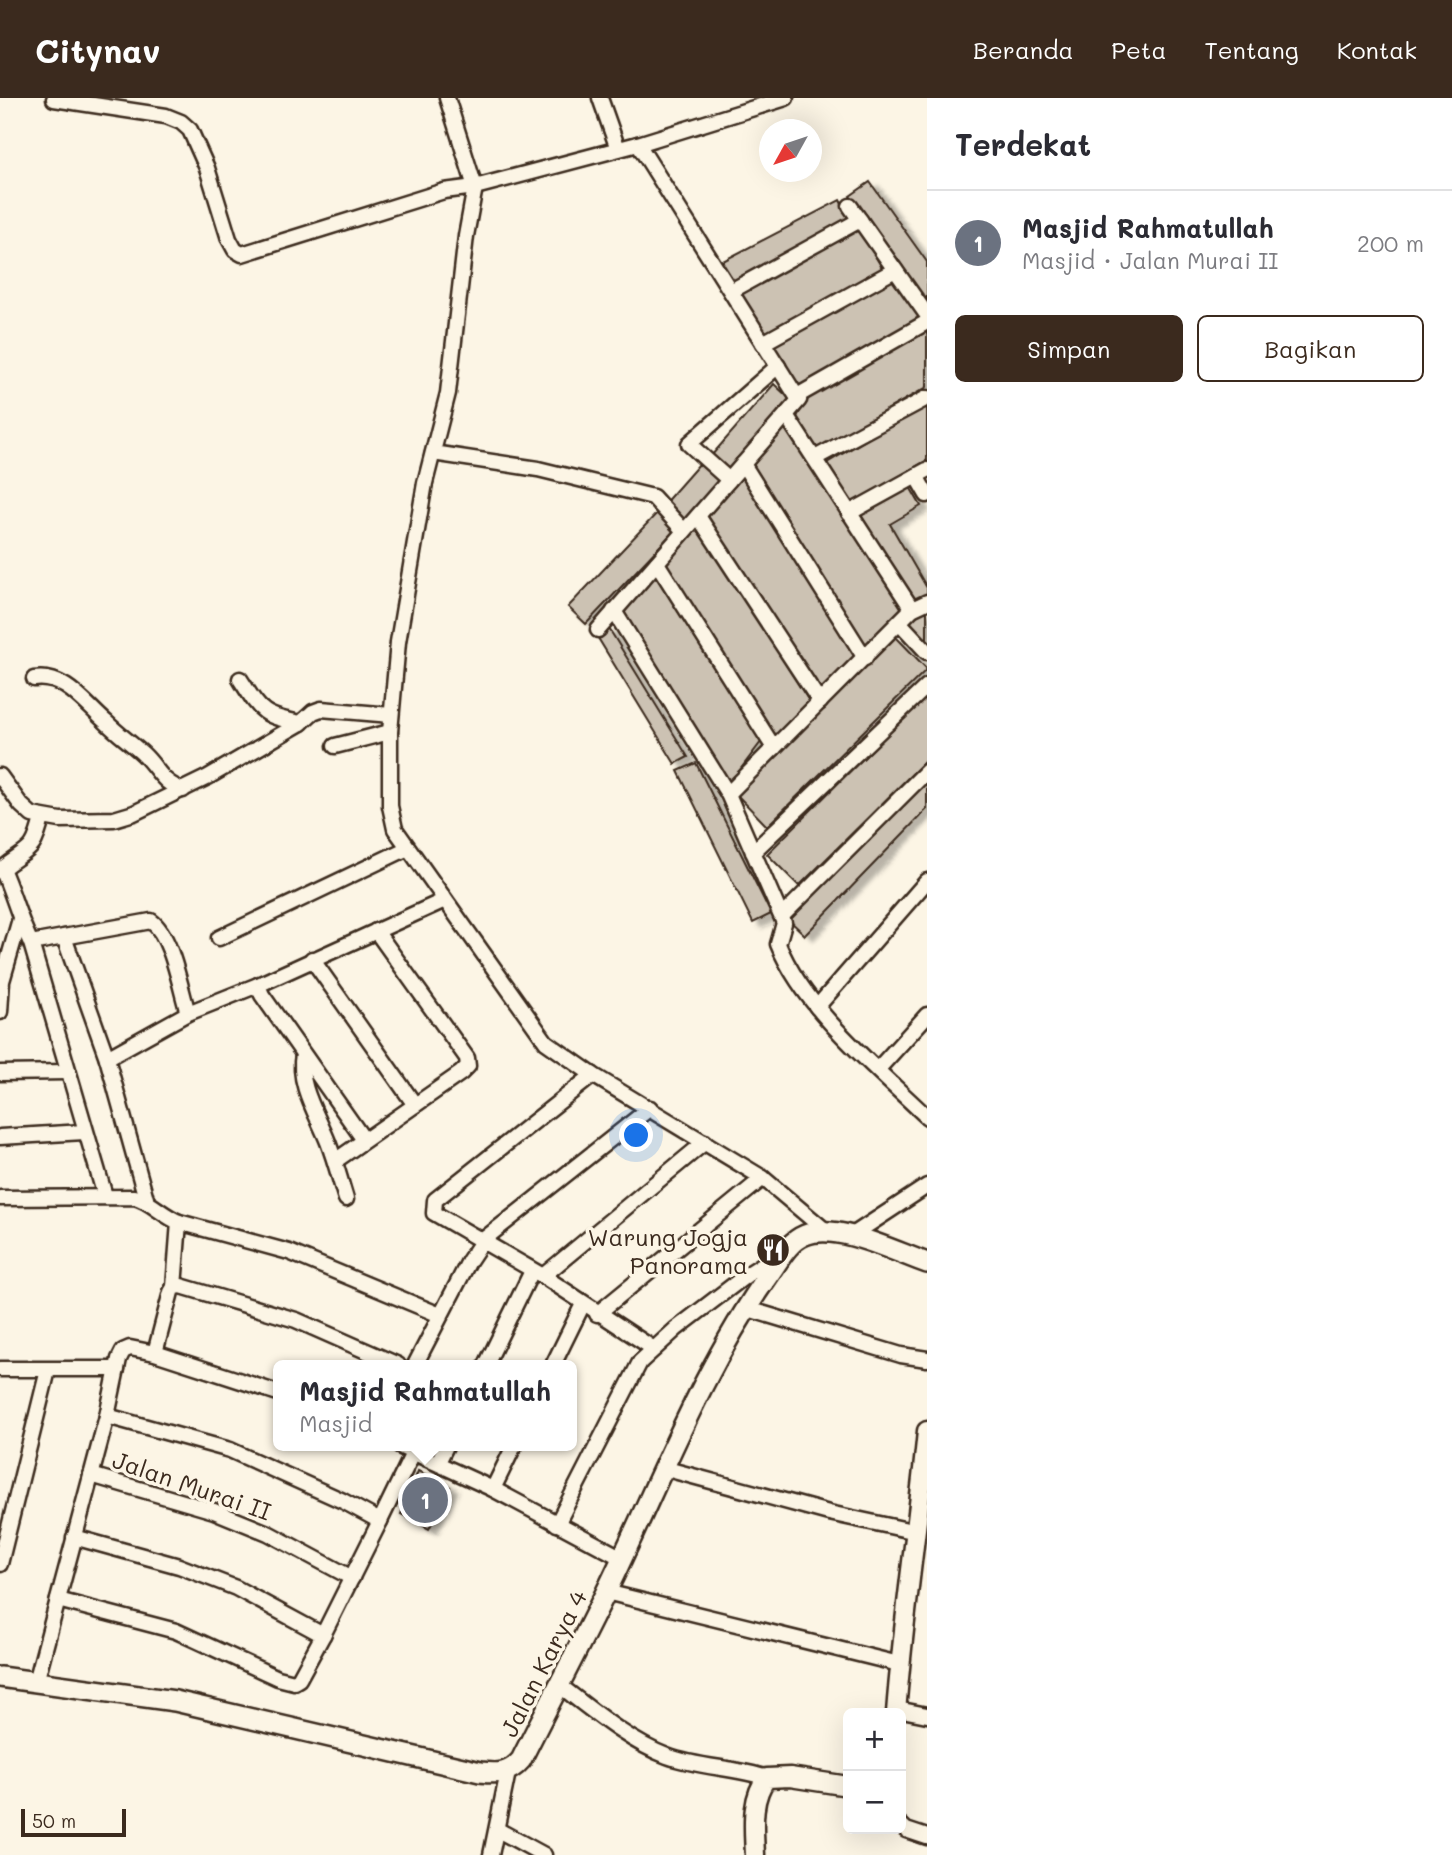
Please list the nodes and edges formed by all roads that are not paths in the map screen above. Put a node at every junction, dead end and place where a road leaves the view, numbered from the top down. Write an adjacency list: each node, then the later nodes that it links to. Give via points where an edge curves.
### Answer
1 (447, 98): 7 (street)
2 (600, 98): 6 (street)
3 (786, 98): 5 (street)
4 (54, 99): 7 (street, via 181,122 190,130 207,168 229,239 242,254 444,191)
5 (638, 144): 6 (street); 11 (street)
6 (618, 149): 7 (street)
7 (475, 187): 19 (street, via 448,393)
8 (850, 206): 9 (street)
9 (860, 220): 10 (street); 11 (street)
10 (895, 270): 12 (street); 14 (street)
11 (731, 291): 14 (street)
12 (927, 315)
13 (927, 322): 16 (street)
14 (764, 343): 15 (street)
15 (778, 366): 16 (street); 23 (street, via 689,444)
16 (797, 397): 18 (street)
17 (927, 398): 20 (street)
18 (786, 415): 20 (street); 21 (street)
19 (433, 453): 27 (street, via 538,469 653,497); 40 (street, via 413,545)
20 (815, 458): 25 (street)
21 (743, 464): 23 (street); 35 (street)
22 (921, 473): 24 (street); 25 (street)
23 (729, 480): 26 (street)
24 (927, 495)
25 (849, 513): 30 (street)
26 (698, 516): 27 (street); 39 (street)
27 (684, 531): 28 (street)
28 (657, 563): 31 (street); 44 (street)
29 (927, 602): 30 (street)
30 (912, 609): 32 (street)
31 (614, 611): 33 (street); 48 (street)
32 (900, 623): 34 (street); 35 (street)
33 (598, 630)
34 (927, 652)
35 (865, 658): 39 (street)
36 (34, 679): 47 (street, via 46,677 71,689 143,754 162,779)
37 (240, 679): 41 (street, via 260,710)
38 (927, 686): 51 (street)
39 (820, 702): 44 (street)
40 (391, 715): 41 (street, via 321,709); 42 (street)
41 (301, 723): 47 (street)
42 (390, 732): 43 (street); 50 (street, via 390,806 395,829)
43 (335, 746)
44 (774, 748): 48 (street)
45 (927, 771): 55 (street)
46 (0, 776): 49 (street, via 21,805)
47 (183, 790): 49 (street, via 114,819)
48 (728, 794): 51 (street)
49 (42, 818): 52 (street, via 36,842)
50 (408, 848): 54 (street); 59 (street)
51 (753, 852): 55 (street)
52 (1, 869): 56 (street)
53 (927, 881): 63 (street)
54 (445, 900): 57 (street); 72 (street, via 546,1042)
55 (782, 916): 63 (street, via 785,923 778,944 786,964)
56 (20, 919): 60 (street); 64 (street, via 2,981)
57 (376, 930): 61 (street); 73 (street, via 467,1058 468,1066 461,1073)
58 (64, 937): 60 (street); 65 (street, via 151,921 165,939); 68 (street)
59 (219, 938)
60 (32, 943): 70 (street)
61 (312, 959): 62 (street); 73 (street)
62 (258, 985): 65 (street); 67 (street)
63 (817, 1007): 69 (street)
64 (0, 1012)
65 (188, 1013): 68 (street)
66 (927, 1015): 69 (street)
67 (303, 1054): 78 (street); 80 (street, via 300,1067 307,1091)
68 (107, 1058): 86 (street)
69 (878, 1069): 75 (street)
70 (67, 1072): 71 (street); 76 (street)
71 (0, 1073)
72 (593, 1075): 74 (street); 90 (street, via 435,1200 434,1213 439,1218)
73 (415, 1105): 78 (street)
74 (650, 1108): 79 (street); 90 (street)
75 (927, 1117)
76 (85, 1132): 77 (street); 83 (street)
77 (0, 1138)
78 (364, 1140): 80 (street)
79 (705, 1142): 81 (street); 93 (street)
80 (335, 1161): 85 (street)
81 (763, 1178): 88 (street); 97 (street)
82 (927, 1186): 89 (street)
83 (104, 1196): 84 (street); 86 (street)
84 (0, 1198)
85 (346, 1199)
86 (148, 1202): 87 (street)
87 (179, 1222): 94 (street); 98 (street, via 289,1252)
88 (826, 1231): 89 (main road); 91 (main road, Jalan Karya 4, via 802,1236)
89 (851, 1236): 92 (main road)
90 (482, 1240): 93 (street); 98 (street)
91 (783, 1252): 96 (main road, Jalan Karya 4); 99 (street)
92 (927, 1264)
93 (538, 1273): 95 (street); 103 (street)
94 (174, 1287): 100 (street); 101 (street, via 296,1320)
95 (583, 1304): 97 (street); 104 (street)
96 (745, 1308): 105 (street); 116 (main road, Jalan Karya 4)
97 (597, 1314): 99 (street)
98 (440, 1315): 102 (street)
99 (654, 1349): 120 (street, via 640,1362)
100 (155, 1353): 107 (street, via 126,1349); 109 (street)
101 (387, 1360)
102 (418, 1360)
103 (489, 1360)
104 (555, 1360)
105 (927, 1360)
106 (0, 1369): 108 (street)
107 (117, 1369): 108 (street); 110 (street)
108 (48, 1370): 124 (street)
109 (273, 1391)
110 (107, 1416): 117 (street); 119 (street, via 230,1450)
111 (927, 1430): 121 (street)
112 (444, 1451): 115 (street)
113 (512, 1451): 118 (street)
114 (413, 1452): 115 (street); 119 (street)
115 (438, 1462): 118 (street)
116 (663, 1468): 121 (street); 123 (main road, Jalan Karya 4)
117 (91, 1475): 122 (street); 125 (street, Jalan Murai II, via 214,1511 268,1533)
118 (493, 1489): 120 (street)
119 (380, 1521): 125 (street)
120 (557, 1524): 123 (street)
121 (917, 1532): 129 (street)
122 (75, 1537): 127 (street); 128 (street, via 179,1566 236,1588)
123 (622, 1558): 126 (main road, Jalan Karya 4)
124 (0, 1564)
125 (352, 1578): 128 (street)
126 (606, 1592): 129 (street); 132 (main road, Jalan Karya 4)
127 (58, 1600): 128 (street, via 176,1632 294,1682); 131 (street)
128 (323, 1636)
129 (899, 1664): 133 (street)
130 (0, 1677): 131 (main road, Jalan Karya 4)
131 (36, 1682): 136 (main road, Jalan Karya 4, via 175,1701 480,1772)
132 (559, 1685): 136 (main road, Jalan Karya 4, via 521,1760); 137 (street, via 614,1726 668,1757)
133 (896, 1708)
134 (906, 1712): 135 (street)
135 (927, 1715)
136 (508, 1772): 139 (street)
137 (767, 1778): 138 (street); 144 (street, via 758,1790)
138 (843, 1785)
139 (498, 1830): 142 (street); 143 (street)
140 (906, 1830): 141 (street)
141 (927, 1837)
142 (491, 1855)
143 (544, 1855)
144 (755, 1855)

